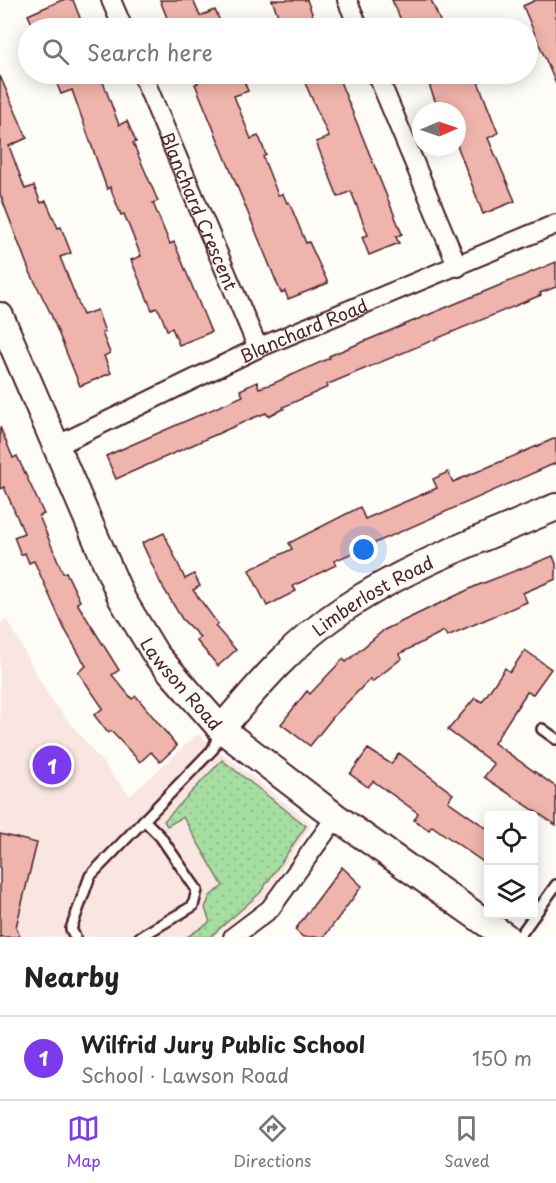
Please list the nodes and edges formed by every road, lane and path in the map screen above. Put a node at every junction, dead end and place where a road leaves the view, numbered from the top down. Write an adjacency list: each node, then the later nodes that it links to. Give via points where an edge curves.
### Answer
1 (111, 0): 3 (street)
2 (347, 0): 4 (street)
3 (119, 18)
4 (354, 18)
5 (146, 84): 10 (street, Blanchard Crescent)
6 (381, 84): 8 (street)
7 (556, 224): 8 (street, Blanchard Road)
8 (458, 267): 10 (street, Blanchard Road)
9 (0, 316): 11 (street, Lawson Road)
10 (258, 348): 11 (street, Blanchard Road)
11 (56, 446): 13 (street, Lawson Road, via 122,599 156,655)
12 (556, 507): 13 (street, Limberlost Road, via 391,579 343,609 274,668)
13 (221, 729): 16 (street, Lawson Road); 17 (lane, via 213,750)
14 (542, 729): 15 (lane)
15 (556, 739)
16 (336, 817): 21 (street, via 270,909); 22 (street, Lawson Road)
17 (144, 820): 19 (lane, via 90,876 71,929); 20 (lane, via 160,836 197,890 193,906)
18 (556, 885): 23 (lane)
19 (75, 937)
20 (140, 937)
21 (233, 937)
22 (506, 937)
23 (519, 937)

